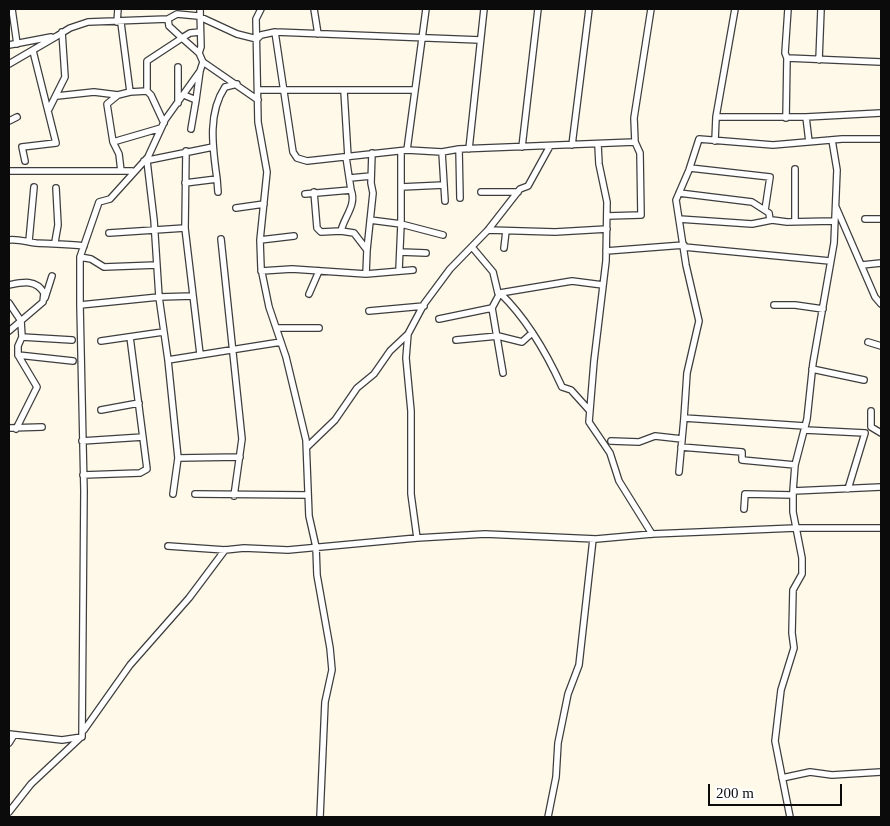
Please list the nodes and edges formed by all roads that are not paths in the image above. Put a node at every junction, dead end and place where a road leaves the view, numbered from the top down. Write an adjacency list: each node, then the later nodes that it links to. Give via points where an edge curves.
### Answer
1 (12, 9): 25 (street)
2 (118, 9): 16 (street)
3 (200, 9): 14 (street)
4 (261, 9): 23 (street, via 256,19)
5 (314, 9): 20 (street)
6 (426, 9): 22 (street)
7 (484, 9): 24 (street)
8 (538, 9): 68 (street)
9 (589, 9): 66 (street)
10 (650, 9): 62 (street, via 634,118)
11 (735, 9): 52 (street)
12 (788, 9): 29 (street)
13 (821, 9): 30 (street)
14 (201, 17): 15 (street, via 177,14); 17 (street); 23 (street, via 237,34)
15 (168, 19): 16 (street); 21 (street, via 169,26)
16 (119, 22): 19 (street, via 88,22); 42 (street)
17 (200, 32): 21 (street, via 190,32); 28 (street)
18 (275, 32): 20 (street); 23 (street); 38 (street)
19 (59, 34): 25 (street); 27 (street); 45 (street, via 65,77)
20 (318, 34): 22 (street)
21 (182, 38): 28 (street); 40 (street, via 147,61)
22 (422, 38): 24 (street); 39 (street)
23 (257, 39): 37 (street)
24 (480, 40): 70 (street)
25 (17, 44): 26 (street)
26 (9, 45)
27 (33, 50): 33 (street); 49 (street)
28 (199, 53): 31 (street)
29 (787, 58): 30 (street); 53 (street)
30 (819, 60): 32 (street)
31 (203, 62): 35 (street); 36 (street)
32 (881, 62)
33 (9, 64)
34 (178, 67): 48 (street)
35 (200, 71): 44 (street); 46 (street)
36 (237, 84): 47 (street); 67 (street, via 226,87 221,94)
37 (258, 90): 38 (street); 47 (street)
38 (285, 90): 41 (street); 75 (street, via 293,152 297,158)
39 (414, 90): 41 (street); 72 (street)
40 (147, 91): 42 (street); 56 (street)
41 (344, 91): 75 (street)
42 (130, 92): 43 (street)
43 (118, 95): 45 (street, via 94,92); 61 (street, via 107,104)
44 (184, 95): 46 (street); 48 (street)
45 (57, 96): 49 (street)
46 (196, 100): 57 (street)
47 (258, 100): 100 (street, via 258,122 267,172)
48 (178, 102): 56 (street)
49 (49, 109): 76 (street, via 56,143 22,147)
50 (881, 113): 54 (street)
51 (17, 117): 55 (street)
52 (716, 117): 53 (street); 60 (street)
53 (786, 118): 54 (street)
54 (806, 118): 63 (street)
55 (9, 121)
56 (162, 126): 61 (street); 77 (street)
57 (191, 129)
58 (881, 139): 59 (street)
59 (832, 140): 63 (street); 101 (street, via 837,170)
60 (715, 141): 63 (street, via 773,145); 78 (street, via 699,139)
61 (113, 142): 81 (street, via 119,154)
62 (635, 142): 64 (street); 104 (street, via 640,153 641,215)
63 (809, 142)
64 (598, 145): 66 (street); 104 (street)
65 (550, 146): 66 (street); 68 (street); 95 (street, via 528,186)
66 (572, 146)
67 (212, 147): 71 (street); 85 (street)
68 (522, 147): 70 (street)
69 (459, 149): 70 (street); 73 (street); 98 (street)
70 (469, 149)
71 (186, 151): 77 (street); 86 (street)
72 (404, 151): 73 (street); 74 (street); 89 (street)
73 (442, 152): 88 (street)
74 (372, 153): 75 (street); 83 (street)
75 (347, 156): 84 (street)
76 (24, 161)
77 (145, 161): 82 (street); 116 (street)
78 (690, 168): 96 (street); 103 (street, via 770,177)
79 (795, 169): 111 (street)
80 (9, 171): 81 (street)
81 (121, 172): 82 (street)
82 (132, 172): 127 (street, via 110,198 99,202)
83 (371, 176): 84 (street); 108 (street)
84 (350, 178): 91 (street)
85 (217, 180): 86 (street); 92 (street)
86 (185, 183): 113 (street)
87 (34, 186): 125 (street)
88 (444, 186): 89 (street); 99 (street)
89 (401, 187): 112 (street)
90 (56, 188): 126 (street, via 58,225)
91 (351, 190): 93 (street); 117 (street, via 354,196)
92 (218, 192)
93 (314, 192): 97 (street); 117 (street, via 317,228 321,232)
94 (481, 192): 95 (street)
95 (518, 192): 115 (street)
96 (679, 193): 103 (street, via 752,202); 105 (street, via 676,200)
97 (305, 194)
98 (460, 198)
99 (445, 201)
100 (264, 204): 102 (street); 124 (street)
101 (835, 205): 110 (street); 139 (street)
102 (236, 208)
103 (765, 210): 109 (street)
104 (608, 216): 114 (street)
105 (679, 219): 109 (street, via 752,224); 128 (street)
106 (864, 219): 107 (street)
107 (881, 219)
108 (370, 220): 112 (street); 131 (street)
109 (770, 220): 111 (street)
110 (834, 220): 111 (street); 136 (street)
111 (795, 222)
112 (401, 224): 120 (street); 133 (street)
113 (184, 228): 116 (street); 150 (street)
114 (607, 229): 118 (street); 132 (street)
115 (488, 230): 118 (street); 129 (street)
116 (155, 231): 119 (street); 138 (street)
117 (341, 231): 131 (street, via 354,233)
118 (506, 231): 130 (street)
119 (109, 233)
120 (443, 235)
121 (294, 236): 124 (street)
122 (221, 239): 178 (street)
123 (9, 240): 125 (street)
124 (260, 240): 142 (street)
125 (30, 241): 126 (street)
126 (55, 242): 127 (street)
127 (84, 246): 135 (street)
128 (684, 246): 132 (street); 136 (street); 190 (street, via 699,321 687,373)
129 (472, 248): 148 (street, via 493,272); 157 (street, via 450,269)
130 (504, 248)
131 (368, 250): 144 (street)
132 (606, 251): 146 (street)
133 (400, 252): 134 (street); 140 (street)
134 (426, 253)
135 (80, 256): 138 (street, via 104,267); 156 (street)
136 (830, 260): 159 (street)
137 (881, 263): 139 (street)
138 (157, 265): 151 (street)
139 (862, 265): 152 (street)
140 (399, 270): 141 (street); 144 (street)
141 (413, 270)
142 (262, 271): 143 (street); 163 (street, via 269,308)
143 (319, 271): 144 (street); 149 (street)
144 (366, 274)
145 (52, 276): 153 (street)
146 (603, 285): 148 (street, via 572,280); 188 (street)
147 (10, 286): 153 (street, via 28,282 37,284 44,293)
148 (500, 293): 158 (street); 167 (street)
149 (309, 294)
150 (192, 296): 151 (street); 179 (street)
151 (159, 297): 156 (street); 166 (street)
152 (881, 301)
153 (43, 302): 162 (street)
154 (9, 303): 162 (street)
155 (774, 304): 159 (street)
156 (80, 305): 198 (street)
157 (424, 306): 160 (street); 168 (street)
158 (492, 308): 161 (street); 169 (street)
159 (823, 309): 183 (street)
160 (369, 311)
161 (440, 320)
162 (22, 321): 165 (street); 170 (street)
163 (277, 328): 164 (street); 175 (street)
164 (319, 328)
165 (9, 331)
166 (163, 332): 171 (street); 181 (street)
167 (532, 332): 169 (street, via 522,342); 188 (street, via 562,387 571,390)
168 (408, 334): 200 (street, via 374,374 357,388 336,420); 218 (street, via 411,494)
169 (497, 336): 173 (street); 184 (street)
170 (22, 337): 172 (street); 180 (street)
171 (130, 337): 174 (street); 186 (street)
172 (72, 340)
173 (456, 340)
174 (101, 341)
175 (281, 342): 178 (street); 200 (street)
176 (868, 342): 177 (street)
177 (881, 346)
178 (234, 350): 179 (street); 202 (street, via 242,446)
179 (200, 354): 181 (street)
180 (18, 355): 182 (street); 194 (street, via 37,387)
181 (168, 360): 203 (street)
182 (73, 361)
183 (812, 369): 185 (street); 193 (street)
184 (503, 372)
185 (864, 380)
186 (139, 403): 187 (street); 196 (street)
187 (101, 410)
188 (589, 410): 217 (street, via 589,422 610,453 619,481)
189 (871, 411): 195 (street, via 871,427)
190 (684, 418): 193 (street); 197 (street)
191 (42, 427): 194 (street)
192 (9, 428): 194 (street)
193 (805, 428): 204 (street); 208 (street, via 865,433)
194 (16, 429)
195 (881, 434)
196 (143, 437): 198 (street); 206 (street, via 146,471)
197 (682, 439): 199 (street, via 655,436 639,442); 201 (street)
198 (82, 441): 206 (street)
199 (611, 441)
200 (307, 447): 212 (street)
201 (682, 447): 204 (street, via 742,452 742,460); 205 (street)
202 (240, 457): 203 (street); 213 (street)
203 (178, 458): 210 (street)
204 (795, 465): 209 (street)
205 (679, 472)
206 (83, 475): 224 (street)
207 (881, 487): 208 (street)
208 (848, 489): 209 (street)
209 (793, 493): 214 (street, via 745,494); 215 (street)
210 (173, 494)
211 (195, 494): 213 (street)
212 (307, 495): 213 (street); 221 (street, via 310,529)
213 (234, 496)
214 (744, 509)
215 (796, 528): 216 (street); 217 (street); 227 (street, via 802,574 793,590 794,648 781,690 774,741)
216 (881, 528)
217 (652, 534): 219 (street)
218 (417, 538): 219 (street, via 485,534); 221 (street)
219 (592, 539): 230 (street, via 579,665 568,694 558,743 556,777)
220 (168, 546): 222 (street)
221 (316, 547): 222 (street); 229 (street, via 317,575 328,625 332,670 325,702)
222 (225, 550): 224 (street, via 189,598 130,665 85,726)
223 (12, 735): 224 (street, via 62,740); 225 (street)
224 (82, 738): 228 (street, via 31,784)
225 (9, 743)
226 (881, 772): 227 (street, via 832,775 810,772)
227 (782, 778): 231 (street)
228 (9, 812)
229 (320, 817)
230 (548, 817)
231 (790, 817)

